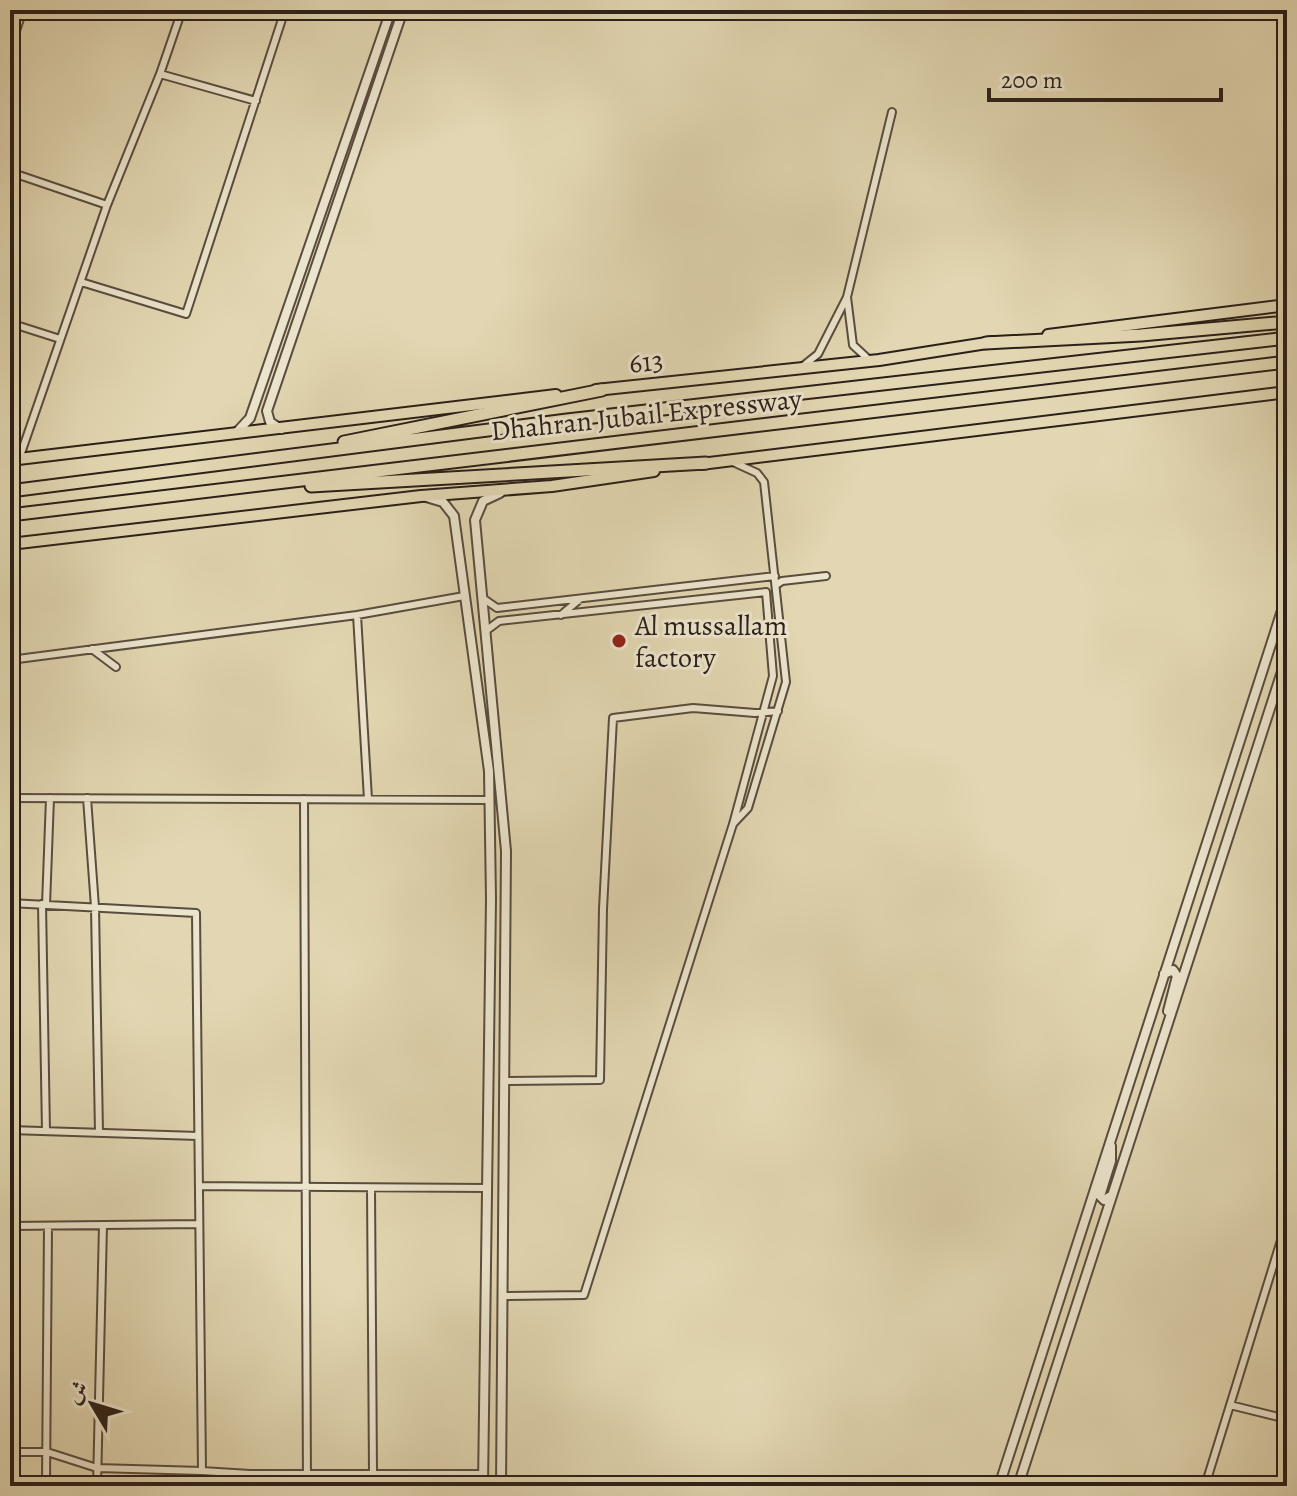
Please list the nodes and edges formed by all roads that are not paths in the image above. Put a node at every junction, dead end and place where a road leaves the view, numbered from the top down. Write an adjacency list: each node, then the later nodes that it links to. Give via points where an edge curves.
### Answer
1 (23, 10): 6 (street)
2 (182, 10): 7 (street)
3 (285, 10): 8 (street)
4 (391, 10): 26 (street, via 250,418)
5 (403, 10): 25 (street, via 267,411 270,422)
6 (10, 49)
7 (160, 74): 8 (street); 11 (street)
8 (256, 101): 12 (street, via 186,314)
9 (892, 112): 13 (street)
10 (10, 172): 11 (street)
11 (107, 205): 12 (street)
12 (81, 282): 18 (street)
13 (847, 297): 20 (street, via 853,345 860,356); 22 (street, via 818,354)
14 (1287, 305): 19 (main road, 613)
15 (1287, 322): 19 (highway)
16 (10, 323): 18 (street)
17 (1287, 338): 28 (highway, Dhahran Jubail Expressway / 613)
18 (60, 339): 27 (street)
19 (986, 343): 20 (main road, 613)
20 (879, 360): 22 (main road, 613)
21 (1287, 362): 33 (highway, Dhahran Jubail Expressway)
22 (796, 369): 23 (main road, 613)
23 (602, 390): 25 (main road, 613); 28 (highway)
24 (1287, 392): 29 (main road)
25 (282, 429): 26 (main road, 613)
26 (231, 434): 27 (main road, 613)
27 (14, 459)
28 (251, 461): 32 (highway, Dhahran Jubail Expressway / 613)
29 (732, 461): 30 (main road); 37 (street, via 764,482)
30 (706, 463): 31 (main road); 33 (highway)
31 (513, 489): 34 (main road); 44 (street, via 491,496 475,520)
32 (10, 491)
33 (179, 496): 35 (highway, Dhahran Jubail Expressway)
34 (421, 496): 36 (main road); 42 (street, via 443,502 454,516)
35 (10, 515)
36 (10, 544)
37 (775, 576): 39 (street); 43 (street)
38 (826, 576): 39 (street)
39 (776, 588): 40 (street); 52 (street, via 786,682)
40 (766, 592): 45 (street); 53 (street, via 773,676)
41 (1287, 595): 64 (street)
42 (464, 596): 46 (street); 59 (street)
43 (581, 598): 44 (street, via 497,608); 45 (street)
44 (484, 599): 47 (street)
45 (565, 614): 47 (street, via 499,621)
46 (357, 615): 48 (street); 58 (street)
47 (487, 630): 66 (street, via 506,851)
48 (92, 649): 50 (street); 51 (street)
49 (1287, 656): 65 (street)
50 (10, 660)
51 (116, 667)
52 (778, 711): 53 (street); 60 (street, via 748,808)
53 (763, 713): 60 (street); 66 (street, via 693,708 613,718 600,1080)
54 (10, 798): 55 (street)
55 (50, 798): 56 (street); 62 (street)
56 (87, 798): 57 (street); 63 (street)
57 (304, 799): 58 (street); 73 (street)
58 (368, 799): 59 (street)
59 (489, 800): 75 (street)
60 (733, 824): 82 (street, via 584,1295)
61 (10, 903): 62 (street)
62 (44, 904): 63 (street); 68 (street)
63 (95, 907): 69 (street); 70 (street, via 196,913)
64 (1163, 976): 65 (street, via 1170,970 1177,976); 71 (street)
65 (1164, 1035): 76 (street)
66 (505, 1081): 82 (street)
67 (10, 1130): 68 (street)
68 (46, 1131): 69 (street)
69 (99, 1133): 70 (street)
70 (198, 1136): 72 (street)
71 (1111, 1137): 76 (street, via 1111,1161 1100,1196 1106,1200); 97 (street)
72 (199, 1186): 73 (street); 78 (street)
73 (307, 1186): 74 (street); 89 (street)
74 (371, 1188): 75 (street); 90 (street)
75 (487, 1188): 91 (street)
76 (1113, 1192): 98 (street)
77 (1287, 1221): 83 (street)
78 (199, 1224): 79 (street); 88 (street)
79 (103, 1225): 81 (street); 87 (street)
80 (10, 1226): 81 (street)
81 (48, 1226): 86 (street)
82 (502, 1296): 96 (street)
83 (1230, 1405): 84 (street); 99 (street)
84 (1287, 1419)
85 (10, 1452): 86 (street)
86 (47, 1452): 87 (street); 92 (street)
87 (97, 1468): 88 (street); 93 (street)
88 (202, 1471): 89 (street)
89 (307, 1473): 90 (street); 94 (street)
90 (373, 1473): 91 (street)
91 (483, 1474): 95 (street)
92 (46, 1486)
93 (97, 1486)
94 (307, 1486)
95 (483, 1486)
96 (501, 1486)
97 (999, 1486)
98 (1018, 1486)
99 (1205, 1486)

